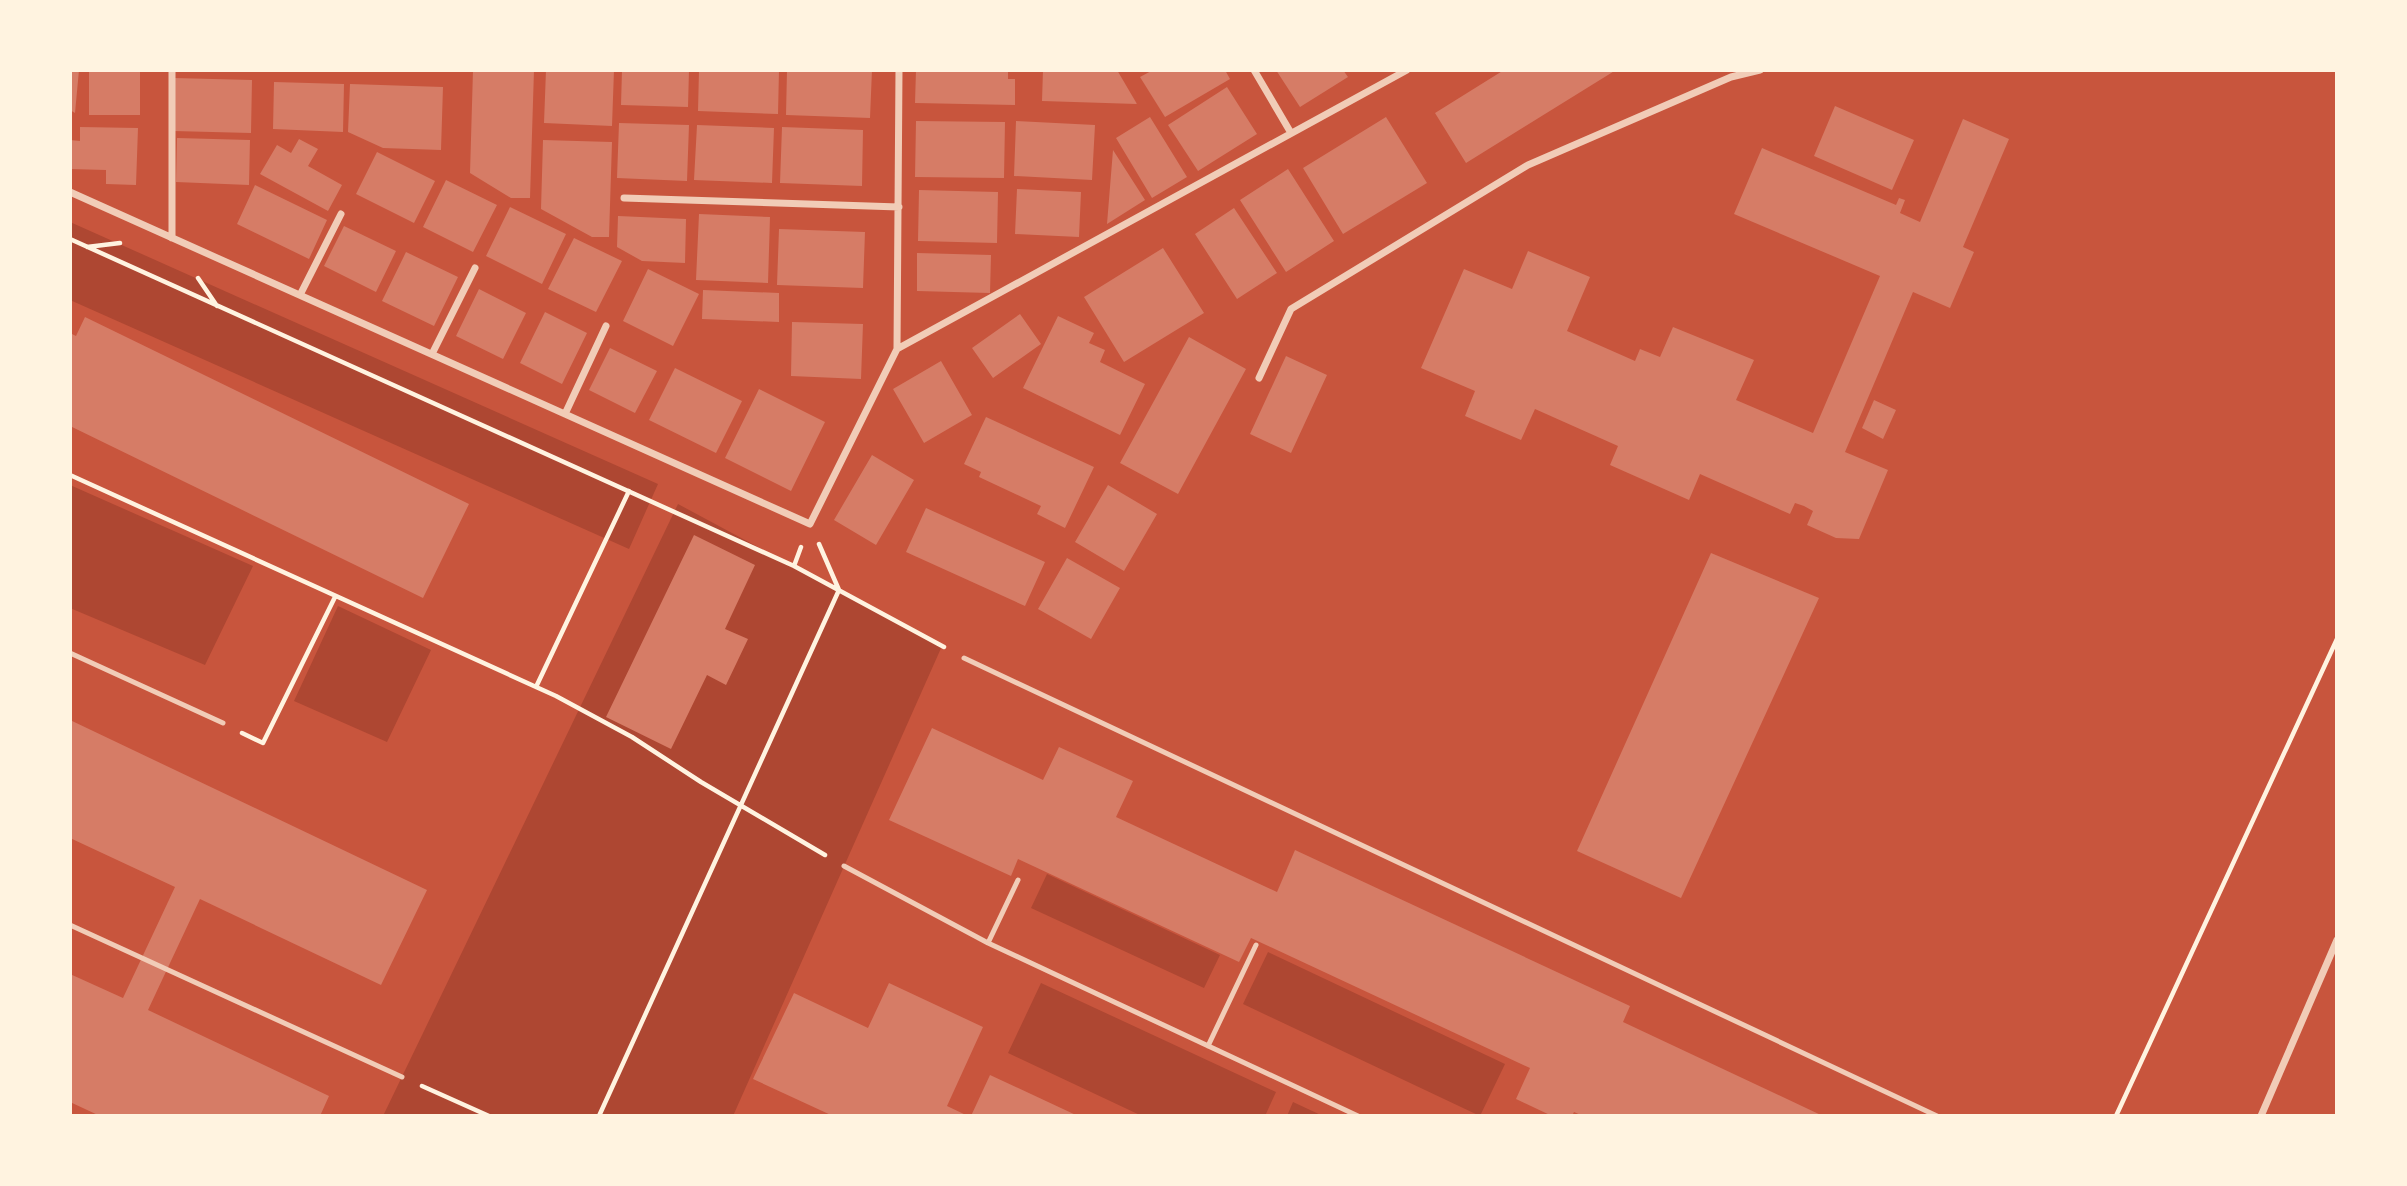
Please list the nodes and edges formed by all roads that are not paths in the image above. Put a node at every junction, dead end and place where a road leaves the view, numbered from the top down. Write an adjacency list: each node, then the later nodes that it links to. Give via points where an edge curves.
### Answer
1 (172, 70): 11 (street)
2 (900, 70): 9 (street)
3 (1254, 70): 6 (street)
4 (1407, 70): 6 (street)
5 (1760, 70): 17 (street, via 1731,77 1528,164 1291,309)
6 (1291, 133): 15 (street)
7 (70, 192): 11 (street)
8 (624, 198): 9 (street)
9 (898, 207): 15 (street)
10 (341, 214): 13 (street)
11 (172, 238): 13 (street)
12 (475, 268): 16 (street)
13 (300, 295): 16 (street)
14 (606, 326): 18 (street)
15 (897, 349): 18 (street, via 810,524)
16 (432, 354): 18 (street)
17 (1259, 378)
18 (565, 414)
19 (70, 653): 21 (lane)
20 (964, 658): 31 (lane)
21 (223, 723)
22 (844, 866): 26 (lane)
23 (1018, 880): 26 (lane)
24 (70, 925): 29 (lane)
25 (2337, 940): 32 (street)
26 (988, 943): 28 (lane)
27 (1256, 945): 28 (lane)
28 (1208, 1046): 30 (lane)
29 (402, 1077)
30 (1358, 1116)
31 (1937, 1116)
32 (2261, 1116)

